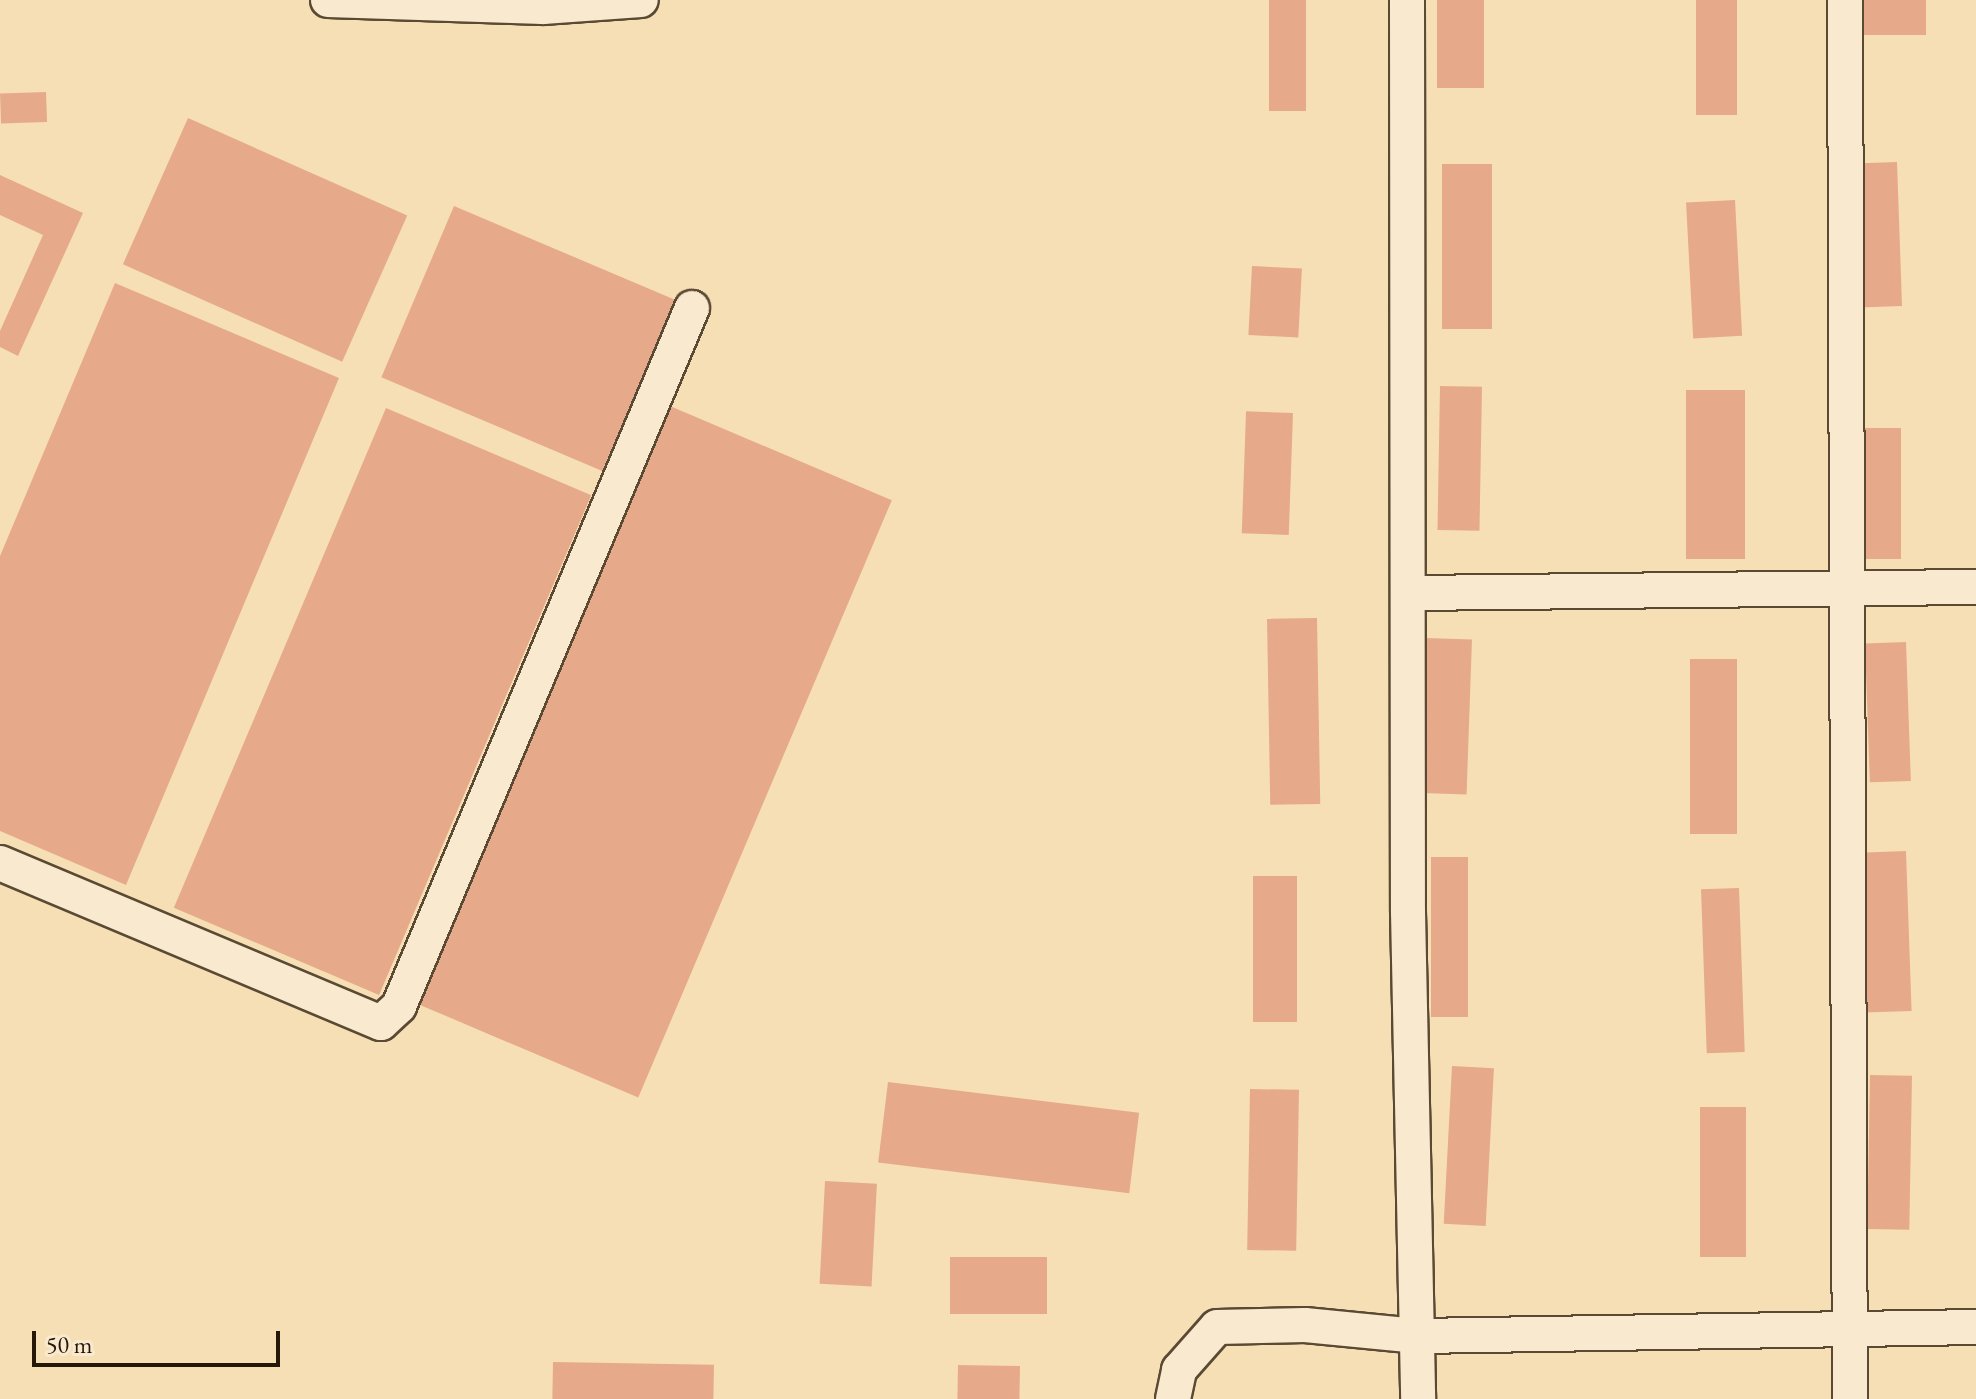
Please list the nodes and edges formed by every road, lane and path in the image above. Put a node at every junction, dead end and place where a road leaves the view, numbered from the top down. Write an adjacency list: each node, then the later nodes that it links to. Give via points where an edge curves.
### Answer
1 (328, 0): 2 (street, via 543,7)
2 (641, 0)
3 (1407, 0): 8 (street)
4 (1845, 0): 7 (street)
5 (692, 308): 9 (street, via 399,1006 381,1023)
6 (1976, 587): 7 (street)
7 (1846, 588): 8 (street); 11 (street)
8 (1410, 593): 12 (street, via 1408,912)
9 (0, 863)
10 (1976, 1327): 11 (street)
11 (1852, 1328): 12 (street); 15 (street)
12 (1418, 1336): 13 (street, via 1305,1325 1217,1327 1179,1370); 14 (street)
13 (1173, 1399)
14 (1418, 1399)
15 (1850, 1399)

